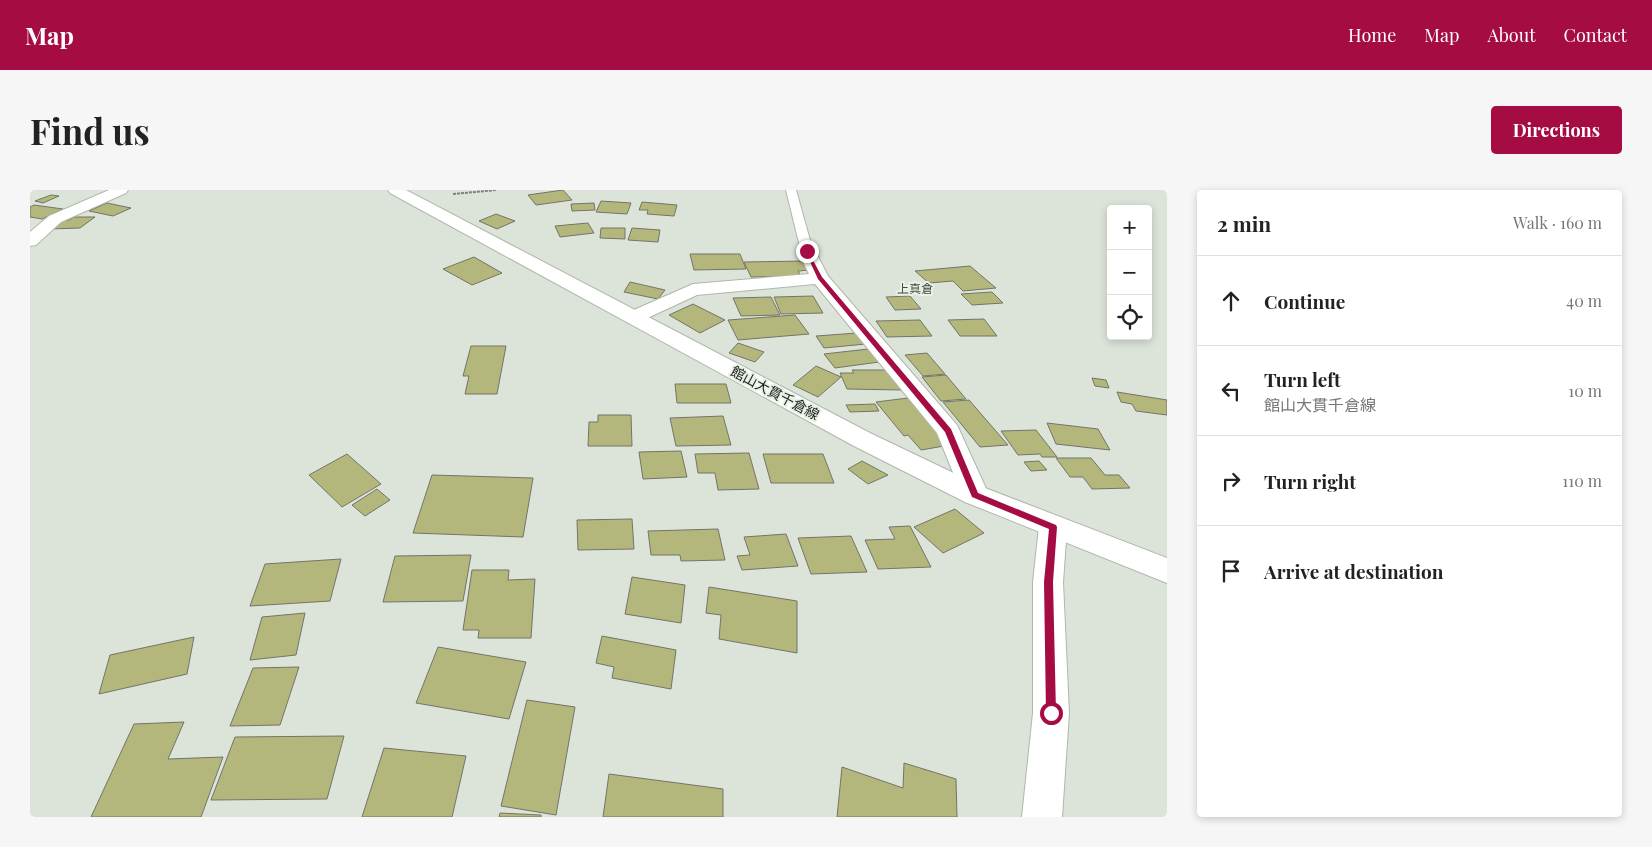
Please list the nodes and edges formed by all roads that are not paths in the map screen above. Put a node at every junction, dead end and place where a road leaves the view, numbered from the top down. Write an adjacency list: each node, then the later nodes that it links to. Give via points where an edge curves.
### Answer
1 (121, 190): 4 (street, via 55,219)
2 (395, 190): 7 (street, 館山大貫千倉線)
3 (791, 190): 5 (lane)
4 (30, 241)
5 (807, 251): 6 (street)
6 (820, 278): 7 (street, via 693,290); 8 (street, via 948,431)
7 (634, 318): 8 (street, 館山大貫千倉線, via 863,440)
8 (975, 495): 9 (street, 館山大貫千倉線)
9 (1053, 527): 10 (street, 館山大貫千倉線); 11 (street, via 1048,582 1051,713)
10 (1167, 571)
11 (1042, 817)

